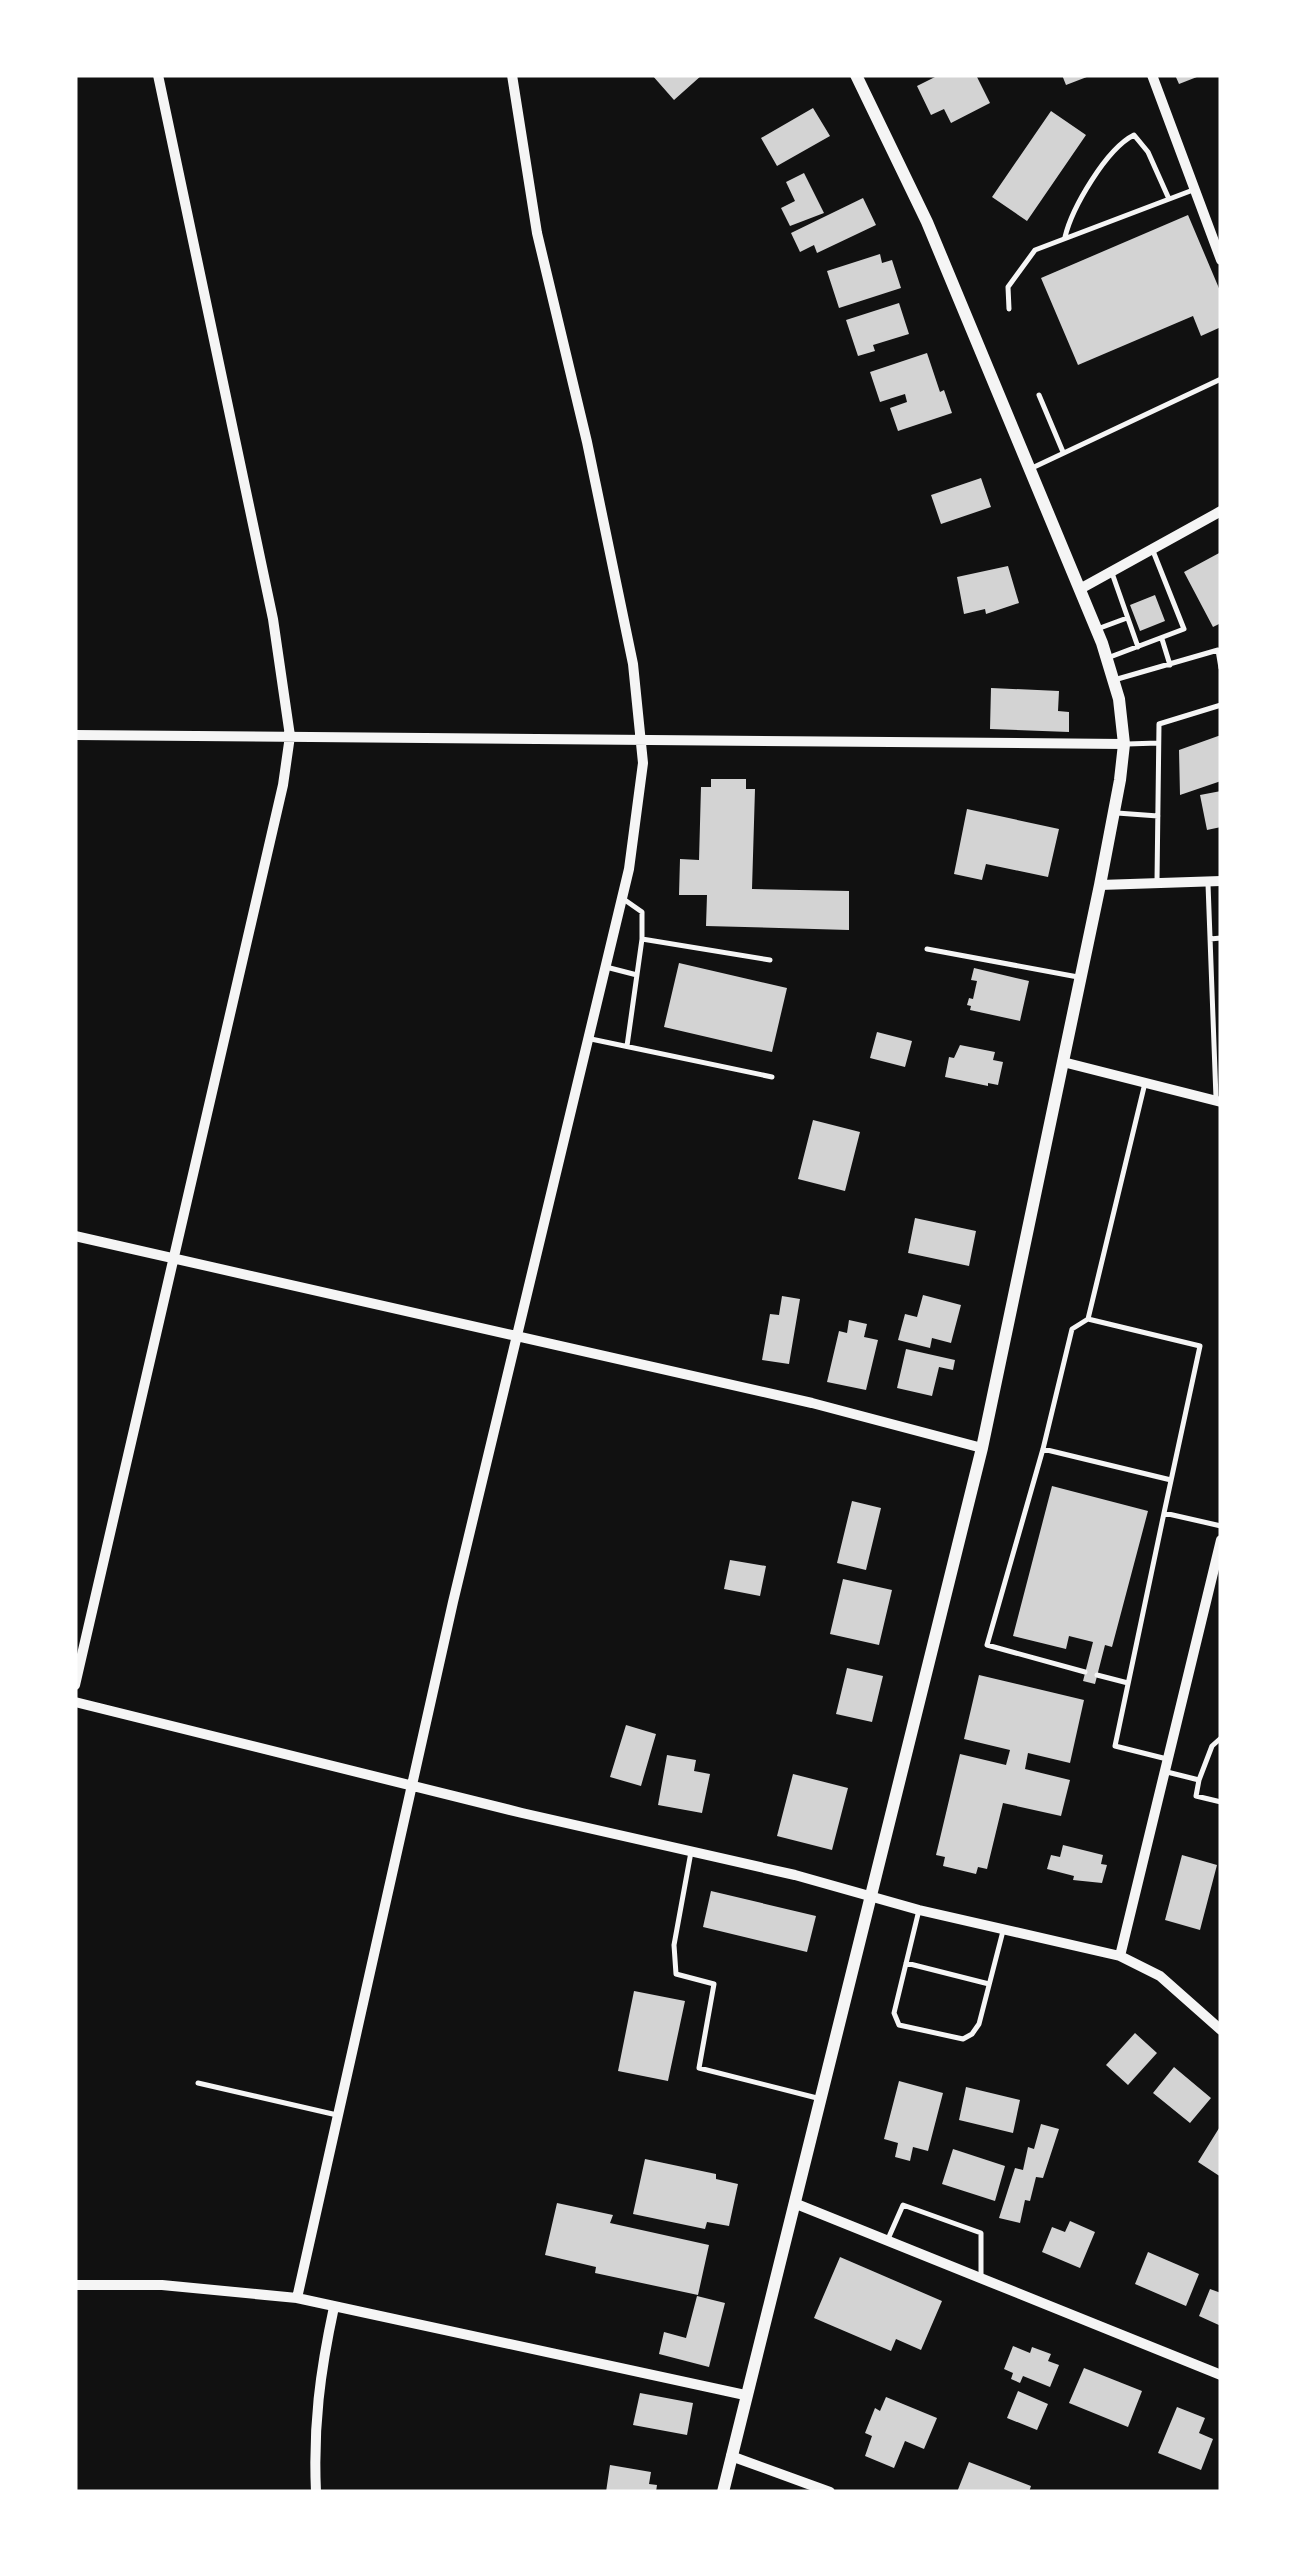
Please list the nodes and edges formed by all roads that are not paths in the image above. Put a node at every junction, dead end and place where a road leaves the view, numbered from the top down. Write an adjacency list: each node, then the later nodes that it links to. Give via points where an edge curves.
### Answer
1 (158, 75): 28 (street, via 273,620)
2 (512, 75): 29 (street, via 537,233 627,624)
3 (856, 75): 13 (street, via 927,222)
4 (1152, 75): 5 (street)
5 (1193, 190): 6 (lane); 8 (street)
6 (1169, 199): 7 (lane); 7 (lane, via 1134,135 1108,159 1070,215)
7 (1065, 237): 9 (lane, via 1035,250 1008,287)
8 (1221, 260)
9 (1009, 309)
10 (1221, 379): 12 (lane)
11 (1039, 395): 12 (lane)
12 (1064, 452): 13 (lane)
13 (1029, 469): 17 (street)
14 (1221, 511): 15 (street)
15 (1153, 550): 16 (street); 20 (lane, via 1184,629)
16 (1112, 573): 17 (street); 18 (lane)
17 (1080, 589): 19 (street)
18 (1128, 618): 19 (lane); 21 (lane)
19 (1097, 629): 22 (street)
20 (1162, 638): 21 (lane); 23 (lane)
21 (1138, 647): 22 (lane)
22 (1107, 658): 25 (street)
23 (1170, 664): 24 (lane, via 1218,650); 25 (lane)
24 (1221, 668)
25 (1114, 680): 31 (street)
26 (1221, 705): 30 (lane, via 1159,724)
27 (75, 734): 28 (street)
28 (290, 736): 29 (street); 54 (street)
29 (642, 740): 31 (street); 38 (street, via 640,801)
30 (1158, 743): 31 (lane); 33 (lane)
31 (1124, 744): 32 (street)
32 (1114, 813): 33 (lane); 37 (street)
33 (1158, 816): 36 (lane)
34 (1208, 882): 35 (street); 36 (street); 39 (lane)
35 (1221, 882)
36 (1157, 883): 37 (street)
37 (1100, 885): 46 (street)
38 (622, 898): 41 (lane, via 642,912); 44 (street)
39 (1210, 938): 40 (lane); 52 (lane)
40 (1221, 938)
41 (642, 939): 43 (lane); 45 (lane)
42 (928, 949): 46 (lane)
43 (770, 960)
44 (605, 967): 45 (lane); 47 (street)
45 (637, 974): 48 (lane)
46 (1081, 977): 49 (street)
47 (588, 1039): 48 (lane); 56 (street)
48 (627, 1046): 50 (lane)
49 (1063, 1062): 51 (street); 57 (street)
50 (772, 1076)
51 (1144, 1083): 52 (street); 55 (lane)
52 (1219, 1101)
53 (75, 1236): 54 (street)
54 (173, 1258): 56 (street); 66 (street)
55 (1088, 1319): 58 (lane, via 1072,1329); 59 (lane, via 1200,1346)
56 (517, 1337): 57 (street, via 812,1402); 72 (street)
57 (982, 1448): 75 (street)
58 (1043, 1449): 59 (lane); 63 (lane, via 987,1645)
59 (1170, 1480): 60 (lane)
60 (1164, 1513): 61 (lane); 65 (lane)
61 (1221, 1526)
62 (1221, 1540): 69 (street)
63 (1085, 1672)
64 (1097, 1675): 65 (lane)
65 (1128, 1683): 69 (lane, via 1115,1746)
66 (75, 1685)
67 (75, 1702): 72 (street)
68 (1221, 1738): 71 (lane)
69 (1167, 1759): 70 (street)
70 (1164, 1772): 71 (lane); 78 (street)
71 (1199, 1780): 73 (lane, via 1196,1796)
72 (410, 1785): 74 (street); 84 (street)
73 (1221, 1802)
74 (692, 1852): 75 (street); 83 (lane, via 674,1945 676,1974 714,1984 699,2068)
75 (871, 1896): 76 (street); 83 (street)
76 (919, 1910): 77 (street); 79 (lane)
77 (1004, 1928): 78 (street); 80 (lane)
78 (1120, 1956): 81 (street, via 1160,1976)
79 (906, 1963): 80 (lane); 80 (lane, via 894,2013 899,2025 963,2038 972,2034)
80 (989, 1984)
81 (1221, 2030)
82 (198, 2083): 84 (lane)
83 (820, 2099): 85 (street)
84 (340, 2115): 89 (street)
85 (794, 2203): 86 (street); 92 (street)
86 (888, 2238): 87 (street); 87 (lane, via 903,2205 981,2233)
87 (981, 2277): 91 (street)
88 (75, 2285): 89 (street, via 162,2285)
89 (297, 2298): 90 (street)
90 (334, 2307): 92 (street); 94 (street, via 319,2377)
91 (1221, 2375)
92 (745, 2395): 93 (street)
93 (731, 2456): 95 (street); 96 (street)
94 (316, 2492)
95 (722, 2492)
96 (830, 2492)

